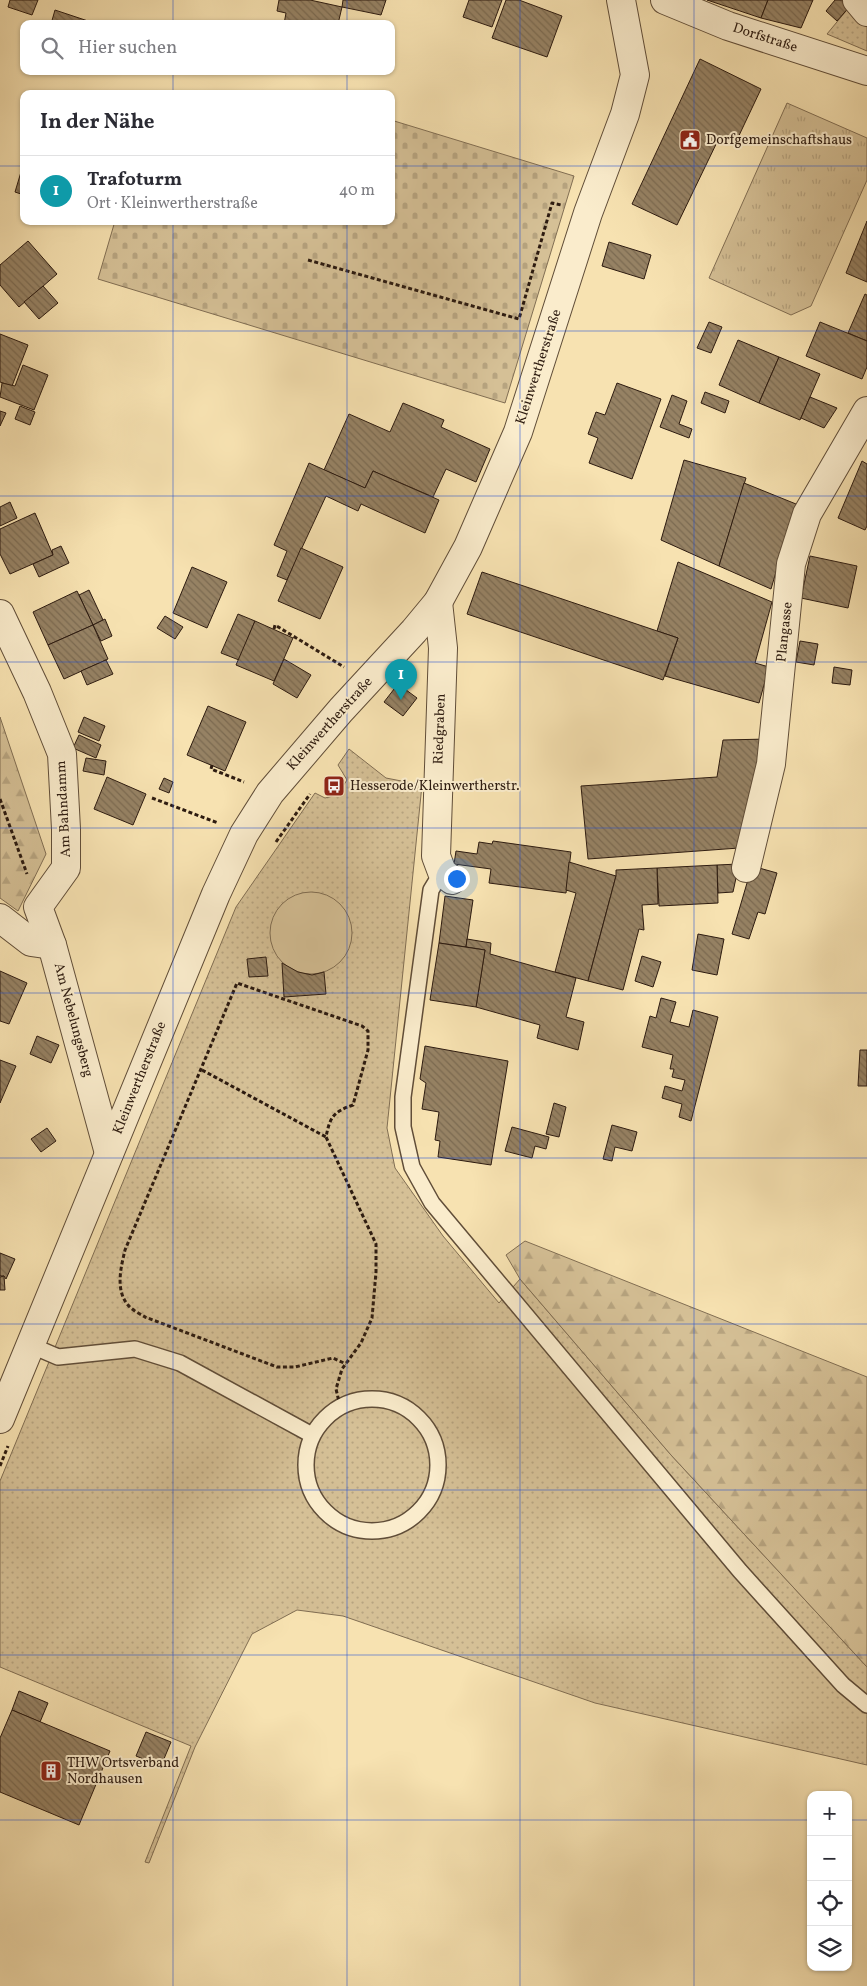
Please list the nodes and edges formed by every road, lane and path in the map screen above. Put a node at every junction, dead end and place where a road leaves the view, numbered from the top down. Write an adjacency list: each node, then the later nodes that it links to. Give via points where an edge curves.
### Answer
1 (621, 0): 6 (street, Kleinwertherstraße, via 635,75 625,114)
2 (665, 0): 5 (street, Dorfstraße, via 728,26)
3 (857, 0): 4 (street)
4 (867, 12)
5 (867, 71)
6 (588, 213): 7 (path, via 552,203 519,319); 9 (street, Kleinwertherstraße, via 518,432 468,547)
7 (308, 260)
8 (867, 411): 18 (street, Plangasse, via 807,514 791,564 771,764)
9 (438, 602): 12 (street, Kleinwertherstraße); 19 (street, Riedgraben, via 443,648 436,856)
10 (0, 614): 20 (street, Am Bahndamm, via 62,754 66,868)
11 (274, 629): 12 (path, via 275,625)
12 (368, 681): 14 (street, Kleinwertherstraße)
13 (212, 766): 14 (path)
14 (270, 793): 17 (street, Kleinwertherstraße)
15 (152, 798): 17 (path)
16 (0, 799): 20 (path)
17 (244, 834): 25 (street, Kleinwertherstraße)
18 (746, 868)
19 (447, 876): 32 (lane, via 431,890 404,1097 403,1127 412,1167 432,1203 740,1571 843,1685)
20 (38, 907): 22 (street)
21 (0, 918): 22 (street, Am Nebelungsberg, via 31,942)
22 (52, 945): 25 (street, Am Nebelungsberg)
23 (202, 1070): 24 (path); 24 (path, via 237,983 362,1026 368,1030 368,1050 353,1105 341,1109 329,1119); 27 (path, via 125,1250 120,1271 121,1292 128,1306 145,1317 277,1367 295,1367 333,1358)
24 (326, 1137): 27 (path, via 376,1244 372,1318)
25 (109, 1153): 26 (street, Kleinwertherstraße)
26 (30, 1345): 28 (street, Kleinwertherstraße); 31 (lane, via 58,1357 135,1349 180,1363)
27 (346, 1364): 29 (path, via 336,1389)
28 (7, 1383): 30 (street, Kleinwertherstraße)
29 (340, 1406): 31 (lane, via 324,1418); 31 (lane, via 360,1399 381,1399 401,1405 418,1417 430,1434 437,1454 437,1475 431,1495 419,1511 402,1524 383,1530 362,1530 342,1524 325,1512 313,1496 306,1476 306,1456)
30 (0, 1419)
31 (312, 1435)
32 (867, 1705)

